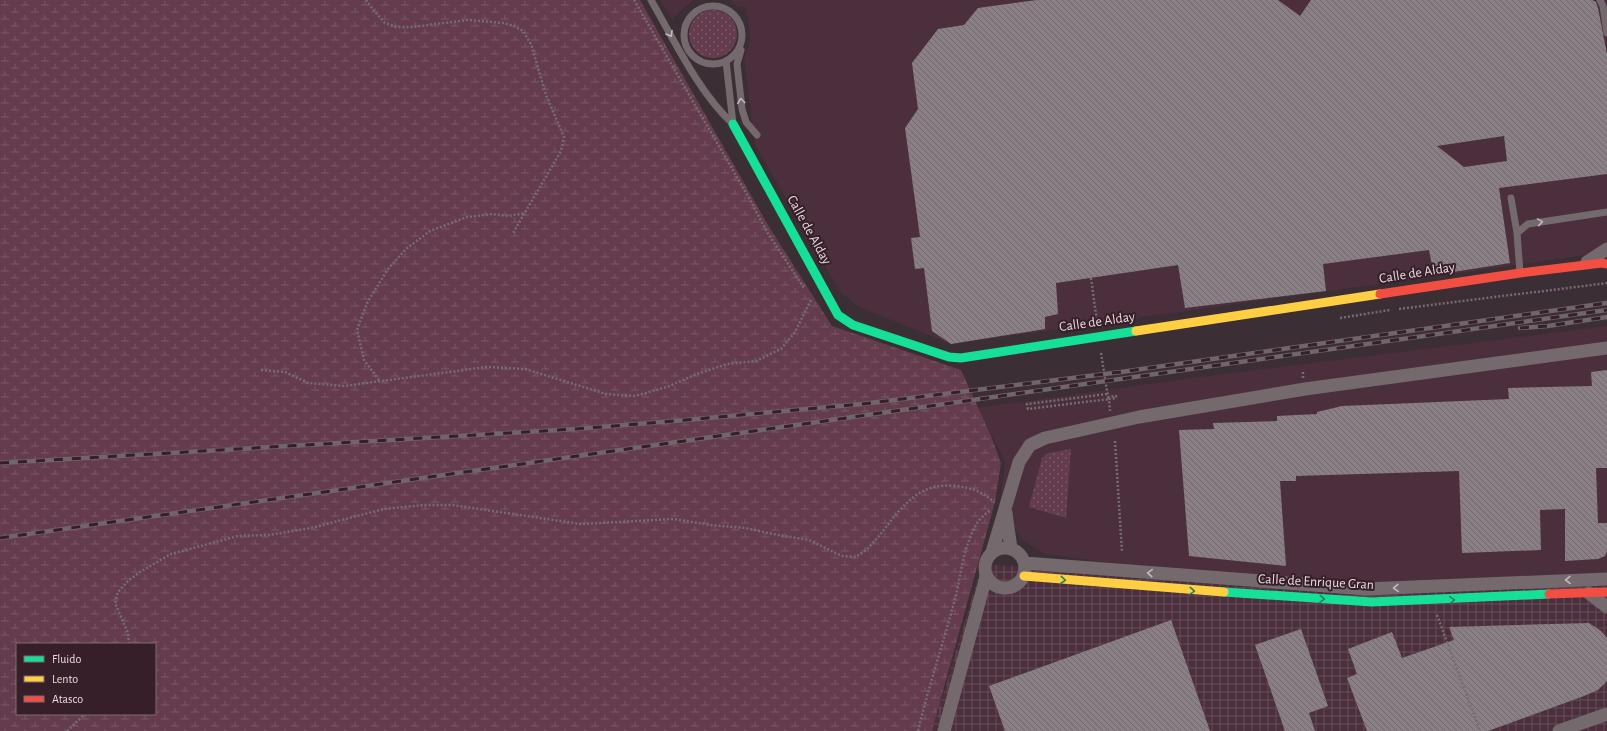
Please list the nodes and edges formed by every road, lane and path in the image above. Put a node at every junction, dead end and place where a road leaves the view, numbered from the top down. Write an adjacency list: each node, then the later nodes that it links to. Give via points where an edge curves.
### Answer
1 (366, 0): 13 (path, via 385,22 396,27 413,28 469,20 503,23 522,31 531,44 546,94 564,137 561,150)
2 (634, 0): 22 (path, via 750,198 767,232)
3 (651, 0): 9 (lane, one-way to 9)
4 (1600, 0): 5 (lane)
5 (1607, 33)
6 (741, 38): 7 (lane, via 741,28 733,14 723,8 705,7 695,12 685,27 684,38); 8 (lane, via 735,53); 11 (lane, one-way to 6, via 746,122 742,109 737,64 742,47)
7 (688, 50): 8 (lane, via 702,62 712,64); 9 (lane)
8 (726, 61): 10 (lane)
9 (692, 72): 10 (lane)
10 (733, 124): 20 (street, Calle de Alday, via 838,315 854,325 949,357 977,356)
11 (757, 136)
12 (1512, 198): 16 (lane)
13 (525, 212): 15 (path); 29 (path, via 509,216 492,214 466,218 430,231 406,249 388,269 367,303 357,330 364,360)
14 (1607, 212): 16 (lane, one-way to 14, via 1528,224)
15 (513, 233)
16 (1517, 234): 20 (lane)
17 (1607, 249): 19 (street, Calle de Alday)
18 (1605, 262): 19 (street, Calle de Alday)
19 (1582, 265): 20 (street, Calle de Alday)
20 (1520, 273)
21 (1607, 283): 24 (path)
22 (811, 300): 23 (path); 29 (path, via 795,332 781,348 756,361 727,364 667,387 635,396 606,394 525,369 487,367)
23 (814, 304)
24 (1338, 318)
25 (1607, 348): 33 (street, via 1298,390 1126,419 1045,438 1030,446 1020,462)
26 (1102, 351): 27 (path)
27 (1095, 352)
28 (261, 370): 29 (path, via 285,372 308,383 344,386)
29 (379, 380)
30 (1108, 398): 30 (path, via 1028,409 1027,404)
31 (1115, 441): 36 (path)
32 (995, 502): 33 (path); 48 (path, via 972,488 943,484 920,492 901,508 869,547 855,557 842,556 808,540 745,528 674,519 581,524 452,505 384,509 311,528 269,535 238,536 172,554 140,572 118,592 115,603 128,633); 52 (path, via 993,509 976,525 969,542)
33 (1001, 508): 34 (street); 35 (street)
34 (1011, 549): 35 (street, via 1004,547); 37 (street, via 1017,552)
35 (992, 552): 39 (street, via 985,563)
36 (1122, 552)
37 (1025, 563): 38 (street); 40 (street, Calle de Enrique Gran, one-way to 37, via 1366,589)
38 (1024, 576): 41 (street, via 1015,586); 43 (street, Calle de Enrique Gran, one-way to 43, via 1156,588 1372,602)
39 (986, 577): 41 (street); 47 (street)
40 (1605, 578)
41 (1002, 589): 47 (street, via 988,599)
42 (1607, 592): 43 (street, Calle de Enrique Gran)
43 (1589, 593): 44 (street); 45 (street)
44 (1607, 603)
45 (1607, 608)
46 (1436, 613): 54 (path)
47 (975, 618): 53 (street)
48 (129, 643)
49 (1605, 714): 55 (street)
50 (84, 715): 51 (path)
51 (67, 731)
52 (918, 731)
53 (944, 731)
54 (1480, 731)
55 (1559, 731)

